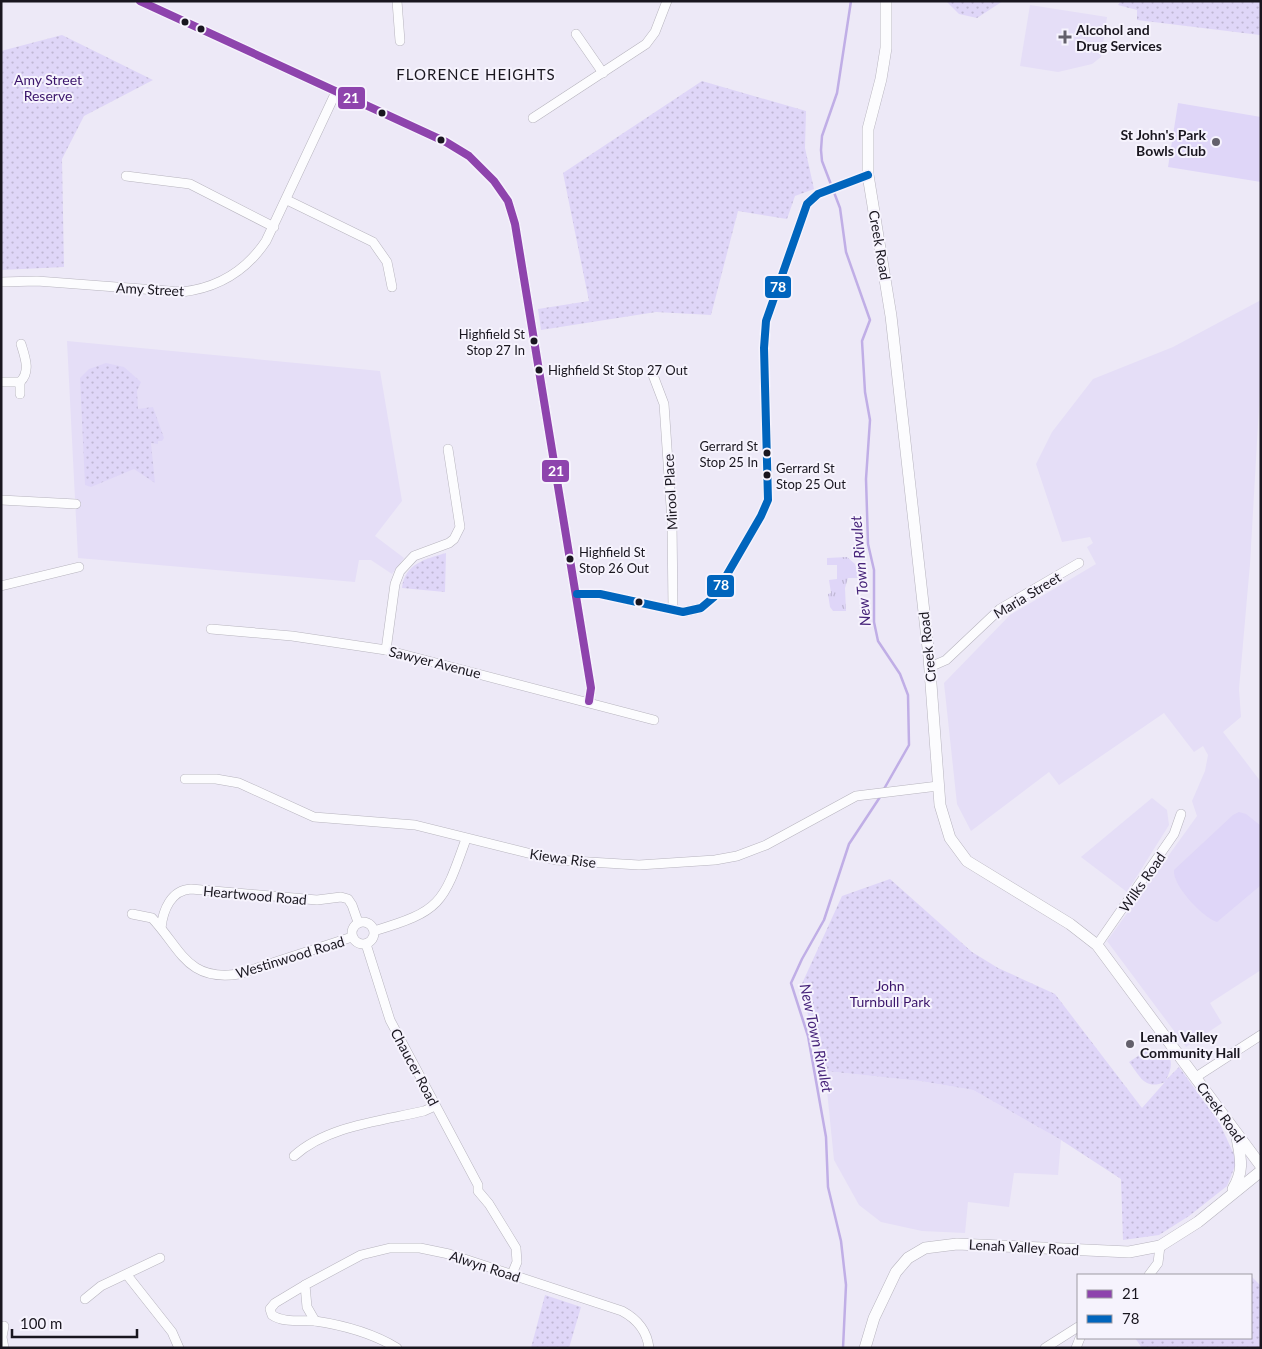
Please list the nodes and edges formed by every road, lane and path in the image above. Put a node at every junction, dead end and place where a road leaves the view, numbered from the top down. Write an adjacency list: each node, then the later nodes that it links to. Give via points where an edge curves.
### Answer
1 (140, 1): 8 (street)
2 (397, 1): 6 (street)
3 (667, 1): 7 (street, via 651,38)
4 (886, 1): 10 (street, Creek Road, via 885,57 868,129)
5 (576, 34): 7 (street)
6 (400, 41)
7 (603, 73): 9 (street)
8 (336, 92): 12 (street, Amy Street); 27 (street, via 458,149 486,172 508,201 518,236)
9 (533, 118)
10 (868, 175): 28 (street, via 818,194 807,204 802,215 764,334 769,493 766,508 710,602 695,610); 31 (street, Creek Road, via 891,316)
11 (126, 176): 13 (street, via 190,184)
12 (287, 200): 13 (street, Amy Street); 15 (street, via 373,242 387,262)
13 (274, 227): 14 (street, Amy Street, via 258,252 239,271 217,284 193,291 157,292 37,281)
14 (1, 282)
15 (392, 287)
16 (21, 344): 19 (street, via 26,370)
17 (653, 375): 28 (street, Mirool Place, via 664,404 672,520)
18 (1, 382): 19 (street)
19 (20, 382): 20 (street)
20 (20, 394)
21 (448, 450): 30 (street, via 460,527 449,543 414,556 400,571 395,584)
22 (1, 500): 23 (street)
23 (76, 504)
24 (1079, 563): 31 (street, Maria Street, via 1000,609 946,660)
25 (79, 567): 26 (street)
26 (1, 586)
27 (576, 594): 28 (street, via 600,594); 32 (street, via 591,688)
28 (673, 610)
29 (211, 629): 30 (street, Sawyer Avenue, via 292,636)
30 (386, 650): 32 (street, Sawyer Avenue)
31 (930, 667): 35 (street, Creek Road)
32 (589, 701): 33 (street, Sawyer Avenue)
33 (654, 720)
34 (185, 779): 37 (street, Kiewa Rise, via 216,778 239,783 314,817 415,825)
35 (938, 786): 37 (street, Kiewa Rise, via 868,793 839,804 766,845 720,859 638,865 572,862); 44 (street, Creek Road, via 944,825 962,857 978,870 1070,924)
36 (1181, 814): 44 (street, Wilks Road, via 1174,834)
37 (466, 839): 41 (street, via 448,887 435,905 416,917)
38 (132, 914): 40 (street, Westinwood Road, via 152,918)
39 (358, 922): 40 (street, Heartwood Road, via 352,905 341,897 317,900 191,889 182,890 171,899 162,916); 41 (street, via 369,923); 42 (street)
40 (161, 928): 42 (street, Westinwood Road, via 185,961 204,972 226,976)
41 (374, 931): 43 (street, via 372,940)
42 (352, 937): 43 (street, via 357,943)
43 (366, 944): 47 (street, Chaucer Road, via 390,1020)
44 (1097, 945): 46 (street, Creek Road)
45 (1261, 1035): 46 (street)
46 (1196, 1078): 48 (street, Creek Road)
47 (435, 1106): 49 (street, via 338,1132 307,1144); 55 (street, Chaucer Road, via 478,1185 478,1191 516,1248)
48 (1236, 1133): 50 (street, Creek Road); 52 (street, Lenah Valley Road, via 1242,1167)
49 (294, 1156)
50 (1261, 1166)
51 (1261, 1171): 52 (street, Lenah Valley Road)
52 (1228, 1197): 53 (street, Lenah Valley Road, via 1198,1222)
53 (1160, 1246): 56 (street, via 1158,1263); 68 (street, Lenah Valley Road, via 1129,1252 956,1244 925,1248 908,1258 896,1272 874,1318)
54 (160, 1258): 57 (street)
55 (512, 1274): 58 (street, Alwyn Road, via 436,1250 390,1248 361,1255); 67 (street, Alwyn Road, via 629,1315 642,1329)
56 (1151, 1274)
57 (127, 1275): 59 (street, via 101,1286); 65 (street, via 167,1326)
58 (305, 1285): 60 (street, via 307,1307); 60 (street, Alwyn Road, via 275,1303 271,1313 279,1319)
59 (85, 1299)
60 (315, 1321): 66 (street, via 364,1334)
61 (4, 1326): 64 (street)
62 (1077, 1328): 63 (street)
63 (1049, 1347)
64 (4, 1348)
65 (179, 1348)
66 (397, 1348)
67 (649, 1348)
68 (865, 1348)

